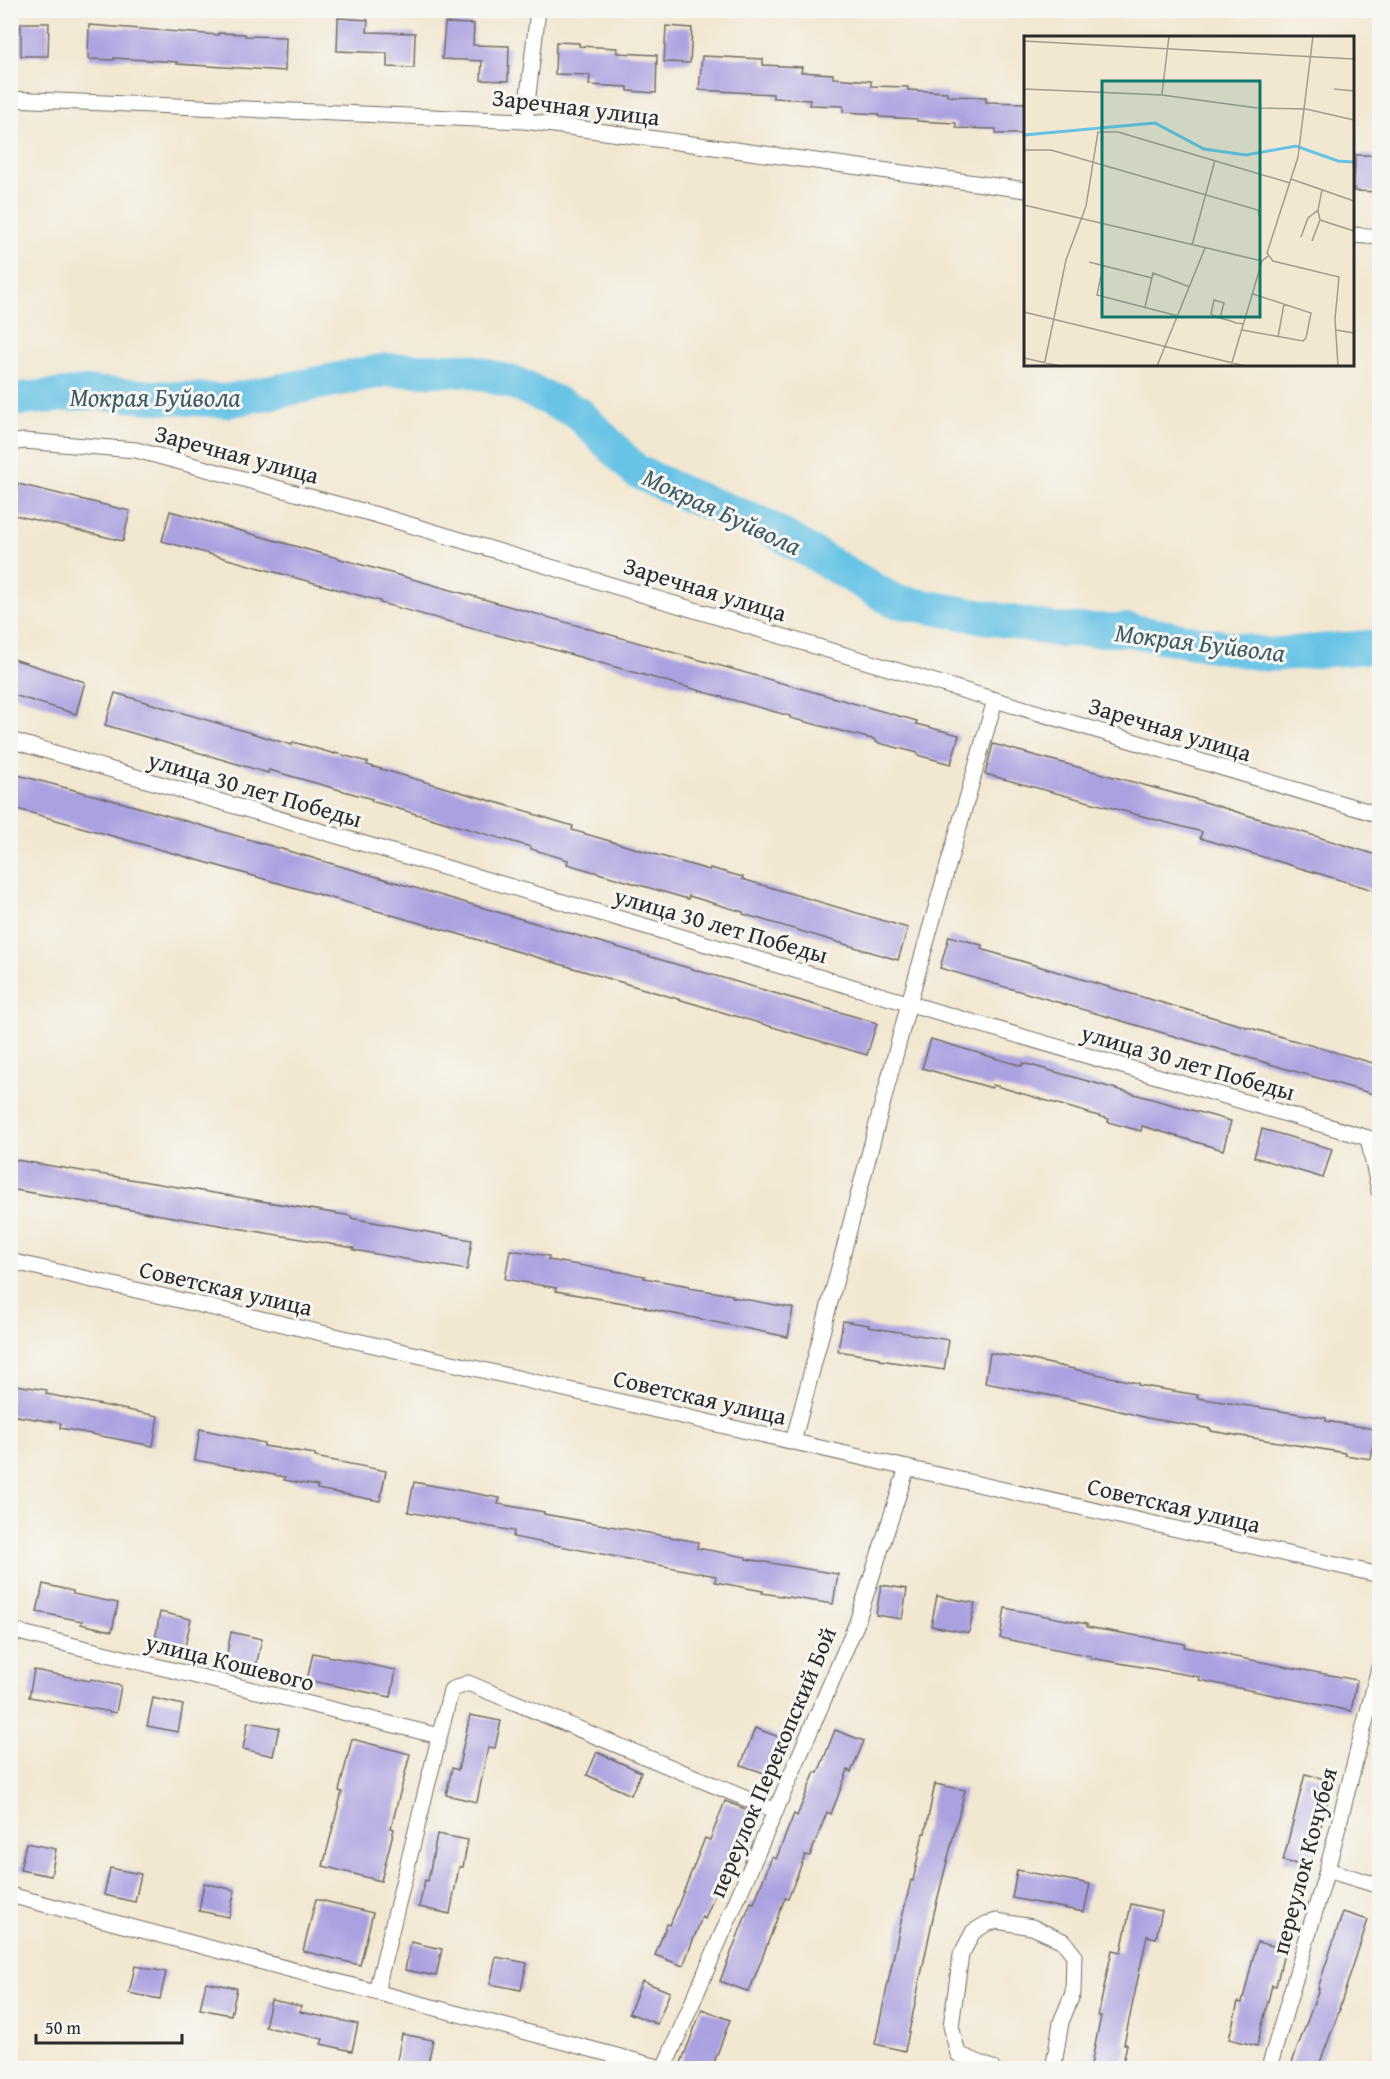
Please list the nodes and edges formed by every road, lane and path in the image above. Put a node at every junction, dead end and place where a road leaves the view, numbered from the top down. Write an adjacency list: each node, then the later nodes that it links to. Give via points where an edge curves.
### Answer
1 (538, 10): 3 (street)
2 (10, 99): 3 (street, Заречная улица)
3 (525, 121): 4 (street, Заречная улица)
4 (1024, 190)
5 (1354, 235): 6 (street)
6 (1380, 237)
7 (10, 442): 8 (street, Заречная улица, via 148,453 388,518)
8 (995, 700): 10 (street, Заречная улица); 11 (street)
9 (10, 740): 11 (street, улица 30 лет Победы)
10 (1380, 815)
11 (909, 1003): 12 (street, улица 30 лет Победы, via 1368,1138); 14 (street)
12 (1379, 1191)
13 (10, 1261): 14 (street, Советская улица)
14 (793, 1442): 15 (street, Советская улица)
15 (907, 1468): 16 (street, Советская улица); 20 (street, переулок Перекопский Бой, via 856,1625)
16 (1380, 1575)
17 (10, 1630): 19 (street, улица Кошевого)
18 (1380, 1664): 21 (street, переулок Кочубея)
19 (440, 1736): 20 (street, via 451,1690 468,1683); 24 (street)
20 (776, 1811): 25 (street, переулок Перекопский Бой)
21 (1327, 1870): 22 (street); 28 (street, переулок Кочубея)
22 (1380, 1886)
23 (10, 1895): 24 (street)
24 (376, 1992): 25 (street)
25 (663, 2068)
26 (992, 2068): 27 (street, via 958,2054 951,2026 961,1955 973,1932 997,1921 1032,1927 1063,1941 1074,1955 1072,1993)
27 (1051, 2068)
28 (1269, 2068)

